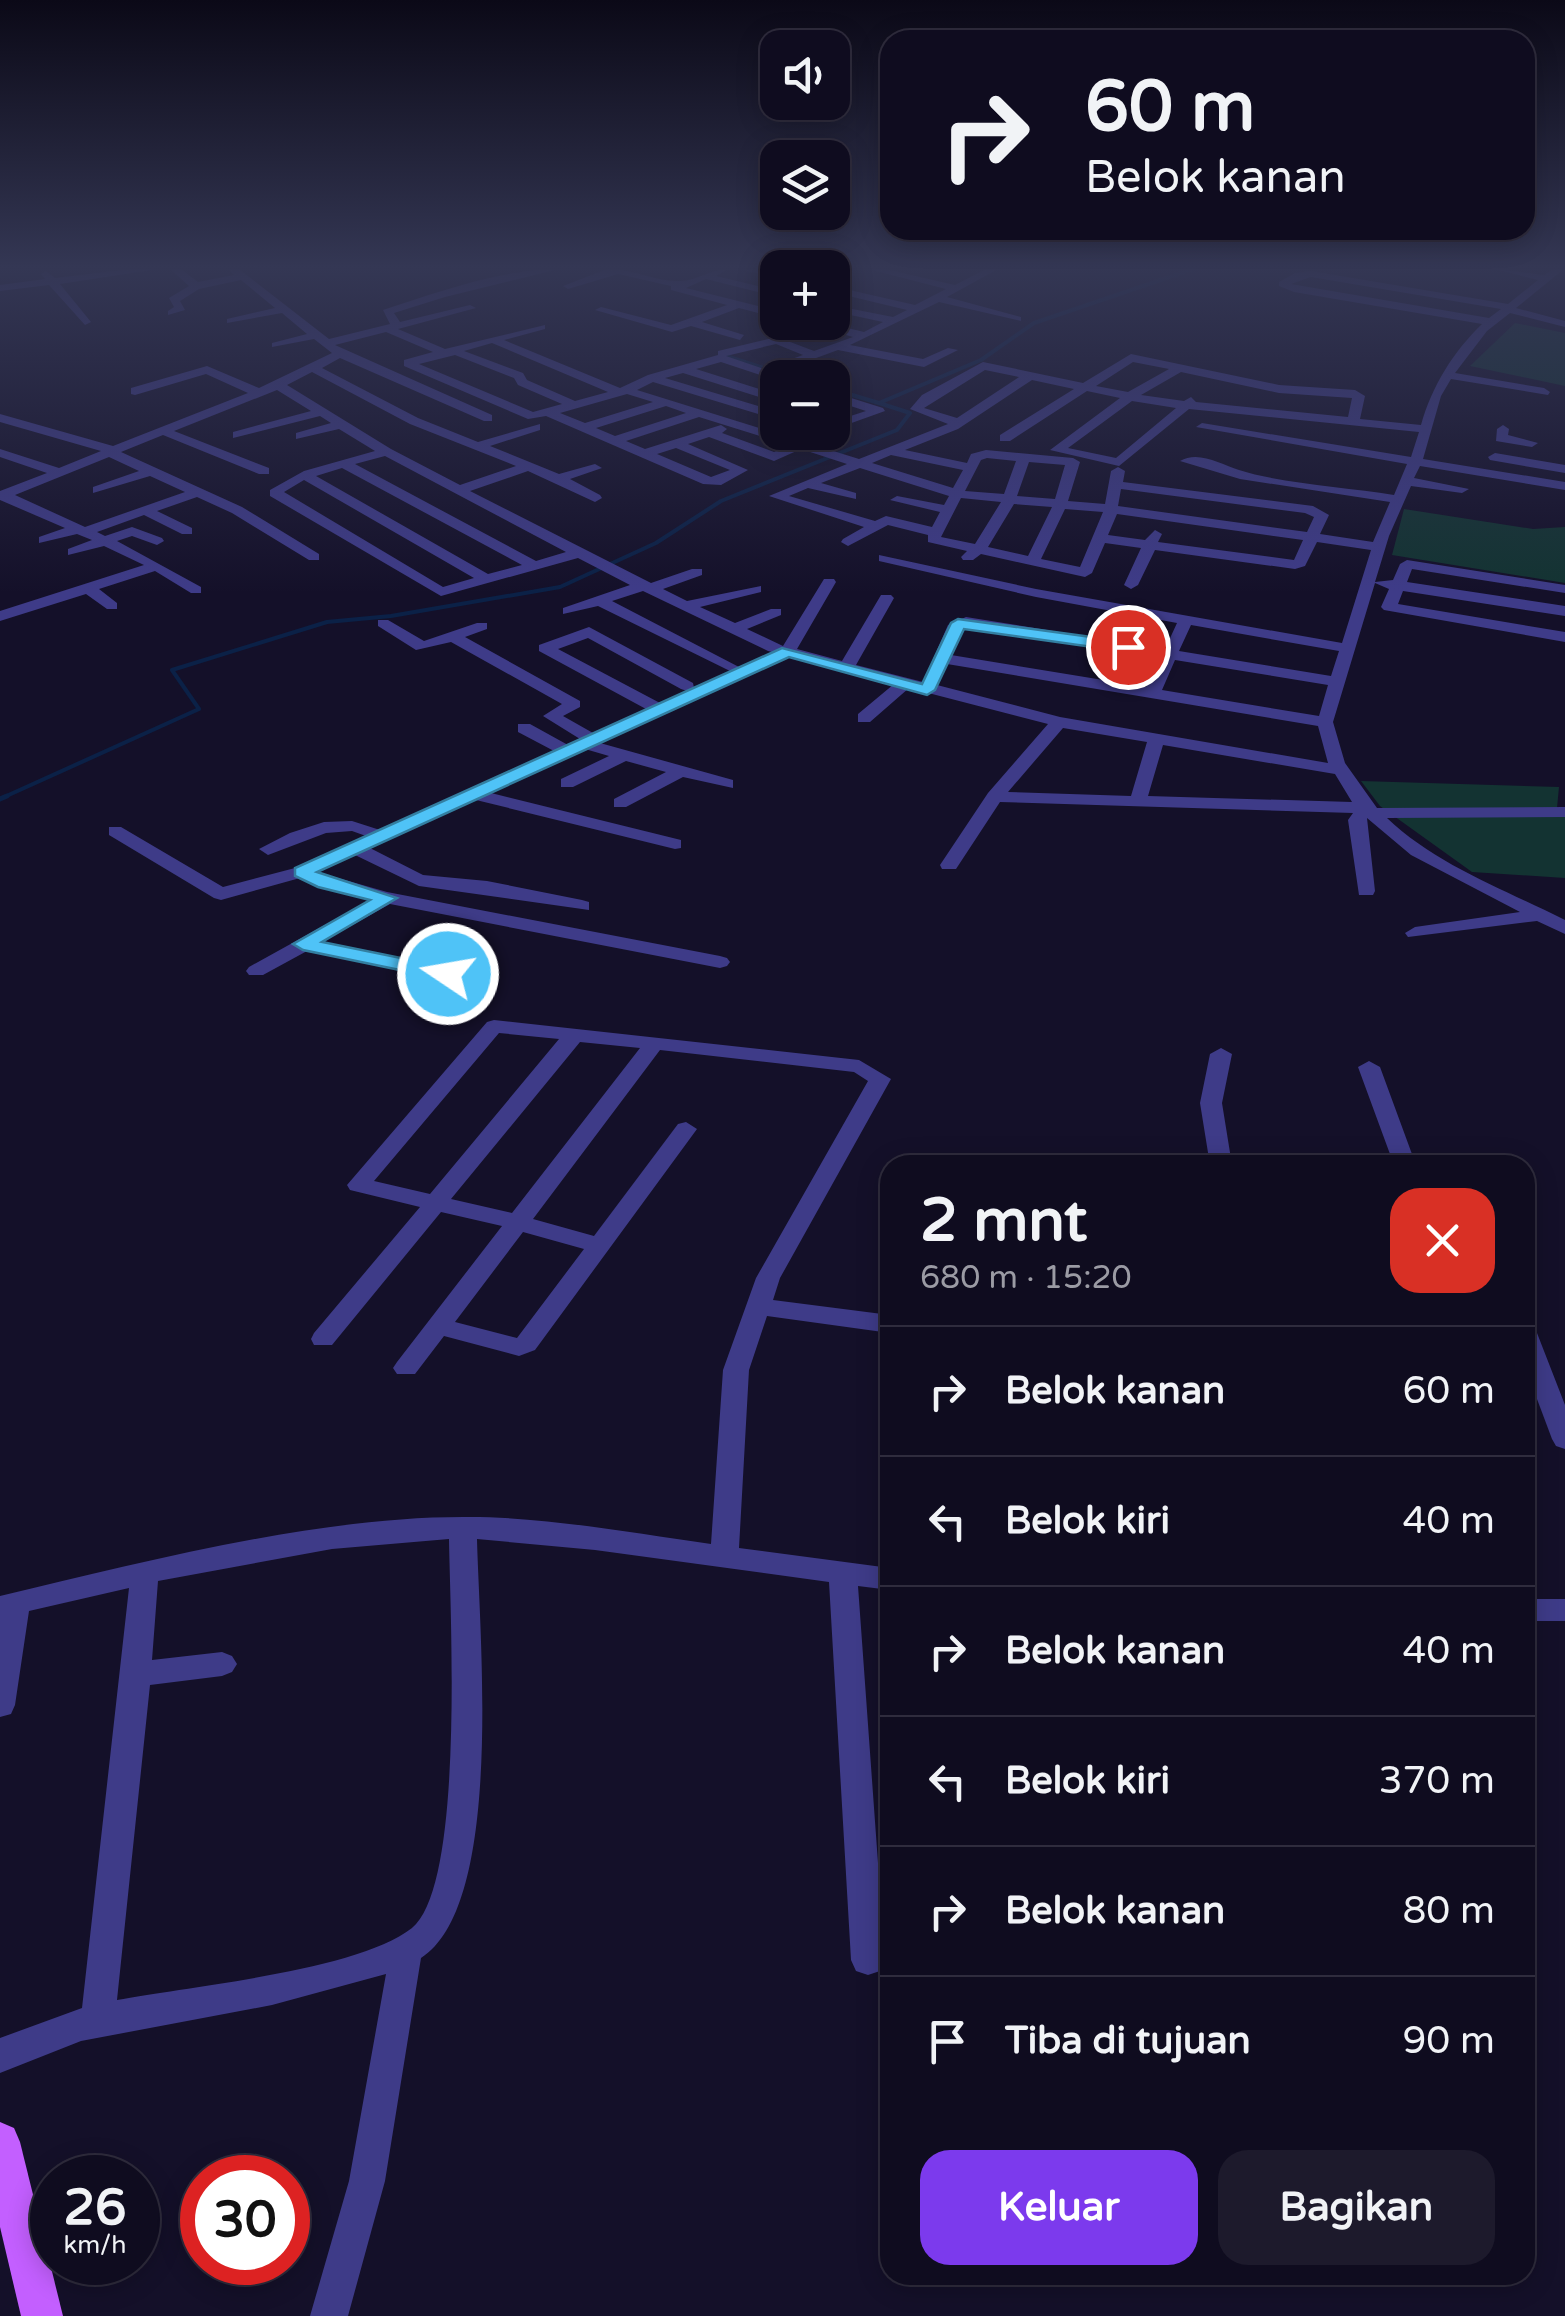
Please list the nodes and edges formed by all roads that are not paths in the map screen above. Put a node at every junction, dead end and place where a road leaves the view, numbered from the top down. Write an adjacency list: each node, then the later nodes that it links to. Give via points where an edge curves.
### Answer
1 (183, 377): 24 (street)
2 (224, 377): 25 (street)
3 (296, 377): 21 (street)
4 (329, 377): 29 (street)
5 (393, 377): 44 (street)
6 (439, 377): 41 (street, via 522,414)
7 (511, 377): 35 (street)
8 (586, 377): 26 (street)
9 (656, 377): 20 (street)
10 (708, 377): 28 (street)
11 (961, 377): 50 (street, via 916,409)
12 (1027, 377): 50 (street)
13 (1035, 377): 22 (street)
14 (1096, 377): 22 (street)
15 (1164, 377): 30 (street)
16 (1229, 377): 34 (street)
17 (1235, 377): 23 (street)
18 (1447, 377): 63 (street, via 1435,396)
19 (1465, 377): 27 (street)
20 (652, 378): 26 (street); 39 (street)
21 (278, 385): 25 (street); 37 (street)
22 (1081, 386): 30 (street); 69 (street, via 1005,438)
23 (1278, 389): 38 (street); 47 (street, via 1358,394)
24 (135, 391)
25 (259, 392): 36 (street)
26 (623, 392): 33 (street); 35 (street)
27 (1544, 392)
28 (760, 393)
29 (361, 395): 31 (street); 64 (street)
30 (1128, 397): 34 (street); 69 (street)
31 (346, 400)
32 (850, 402): 46 (street, via 886,413)
33 (664, 403): 42 (street); 52 (street)
34 (1183, 405): 38 (street); 69 (street, via 1119,462)
35 (576, 406): 41 (street)
36 (220, 408): 40 (street); 55 (street)
37 (323, 408): 48 (street); 58 (street)
38 (1244, 410): 47 (street)
39 (760, 411)
40 (236, 413)
41 (550, 413): 52 (street)
42 (696, 414): 49 (street); 60 (street)
43 (0, 418): 70 (street)
44 (488, 418)
45 (908, 419): 50 (street)
46 (850, 421)
47 (1353, 421): 63 (street)
48 (341, 424): 59 (street); 71 (street)
49 (733, 425): 56 (street); 57 (street)
50 (949, 426): 68 (street)
51 (534, 427): 64 (street)
52 (583, 428): 60 (street)
53 (1202, 428): 61 (street)
54 (1503, 430): 81 (street, via 1500,438 1533,438)
55 (163, 432): 70 (street); 89 (street)
56 (710, 433): 62 (street); 66 (street, via 776,457)
57 (760, 433)
58 (238, 435)
59 (301, 436)
60 (613, 441): 73 (street)
61 (1276, 441): 65 (street); 75 (street)
62 (677, 444): 73 (street); 73 (street, via 741,472 708,482)
63 (1425, 446): 65 (street); 95 (street); 97 (street)
64 (475, 447): 83 (street)
65 (1324, 448): 80 (street)
66 (788, 450)
67 (817, 450): 78 (street)
68 (888, 450): 77 (street); 78 (street)
69 (1057, 450)
70 (112, 452): 88 (street); 90 (street)
71 (386, 452): 82 (street); 86 (street)
72 (0, 453): 90 (street)
73 (644, 454)
74 (1472, 454): 81 (street)
75 (1262, 456)
76 (1024, 458): 84 (street, via 981,455); 108 (street); 109 (street, via 1074,462)
77 (927, 460): 84 (street); 93 (street)
78 (853, 461): 93 (street); 96 (street)
79 (1186, 461): 106 (street)
80 (1315, 463)
81 (1530, 463): 87 (street)
82 (343, 464): 91 (street); 94 (street)
83 (528, 466): 92 (street); 101 (street)
84 (970, 467): 103 (street)
85 (595, 468): 92 (street)
86 (419, 469): 94 (street); 101 (street)
87 (1565, 469)
88 (154, 470): 100 (street); 102 (street)
89 (264, 471)
90 (61, 473): 99 (street)
91 (307, 476): 129 (street); 138 (street, via 275,494)
92 (558, 478): 105 (street)
93 (913, 480): 103 (street)
94 (378, 481): 121 (street)
95 (1407, 481): 98 (street); 106 (street)
96 (806, 483): 104 (street); 113 (street, via 777,498)
97 (1565, 486)
98 (1462, 489)
99 (1, 490): 118 (street)
100 (98, 490)
101 (459, 490): 115 (street)
102 (197, 492): 110 (street); 134 (street)
103 (956, 494): 108 (street); 111 (street)
104 (851, 496)
105 (595, 498)
106 (1396, 499): 131 (street)
107 (896, 500): 111 (street)
108 (1008, 502): 109 (street); 130 (street)
109 (1059, 507): 112 (street); 137 (street)
110 (144, 510): 118 (street); 119 (street)
111 (946, 510): 120 (street)
112 (1107, 511): 114 (street); 122 (street); 126 (street, via 1118,478 1314,510 1322,515)
113 (832, 514): 116 (street); 117 (street)
114 (1162, 519): 126 (street); 128 (street)
115 (524, 523): 121 (street); 133 (street)
116 (812, 525)
117 (874, 526): 120 (street, via 889,520); 127 (street)
118 (80, 530): 123 (street); 124 (street)
119 (188, 531)
120 (934, 532): 130 (street, via 936,540)
121 (479, 536): 129 (street); 139 (street)
122 (1100, 538): 128 (street); 143 (street)
123 (44, 540)
124 (104, 540): 125 (street, via 135,530); 132 (street); 136 (street)
125 (157, 541)
126 (1311, 541): 128 (street, via 1295,565); 131 (street)
127 (848, 542)
128 (1149, 545): 149 (street)
129 (435, 550): 138 (street); 144 (street)
130 (980, 550): 137 (street); 142 (street)
131 (1379, 550): 145 (street)
132 (73, 552)
133 (580, 553): 139 (street); 148 (street)
134 (314, 556)
135 (884, 558): 142 (street)
136 (151, 563): 140 (street); 150 (street); 153 (street)
137 (1032, 563): 143 (street)
138 (390, 564): 144 (street, via 441,592)
139 (535, 566): 144 (street)
140 (121, 571)
141 (698, 572): 148 (street)
142 (944, 572): 156 (street)
143 (1085, 573): 156 (street, via 1101,586)
144 (488, 580)
145 (1369, 581): 147 (street); 157 (street)
146 (830, 582): 172 (street)
147 (1397, 585): 152 (street, via 1411,564); 160 (street); 162 (street)
148 (648, 586): 155 (street); 158 (street)
149 (1131, 586)
150 (88, 588): 159 (street); 165 (street)
151 (756, 589): 158 (street)
152 (1565, 589)
153 (196, 590)
154 (886, 598): 176 (street)
155 (598, 600): 161 (street); 175 (street)
156 (1087, 603): 166 (street)
157 (1363, 603): 160 (street); 171 (street)
158 (686, 605): 168 (street)
159 (112, 606)
160 (1389, 607): 170 (street)
161 (568, 611)
162 (1565, 611)
163 (458, 612): 169 (street, via 482,626)
164 (776, 612): 168 (street)
165 (0, 616)
166 (1187, 618): 171 (street); 173 (street)
167 (384, 623): 169 (street, via 422,647)
168 (735, 629): 172 (street)
169 (453, 637): 189 (street, via 574,704 550,716)
170 (1565, 637)
171 (1346, 648): 177 (street)
172 (781, 650): 175 (street); 176 (street); 182 (street)
173 (1169, 654): 174 (street, via 966,622 956,625); 177 (street); 181 (street)
174 (940, 658): 180 (street); 183 (street)
175 (731, 666): 179 (street)
176 (847, 667): 178 (street)
177 (1335, 681): 186 (street)
178 (904, 684): 180 (street); 184 (street)
179 (687, 686): 182 (street); 182 (street, via 588,632 545,648)
180 (927, 690): 185 (street)
181 (1152, 693): 183 (street); 186 (street)
182 (652, 706): 189 (street)
183 (1097, 706): 185 (street); 188 (street)
184 (864, 718)
185 (1059, 722): 196 (street)
186 (1325, 722): 191 (street)
187 (524, 728): 189 (street)
188 (1156, 738): 191 (street); 197 (street)
189 (582, 745): 190 (street); 195 (street)
190 (624, 755): 192 (street); 193 (street)
191 (1340, 770): 199 (street)
192 (681, 771): 194 (street); 198 (street)
193 (566, 782)
194 (727, 784)
195 (474, 794): 202 (street); 203 (street)
196 (994, 798): 197 (street); 206 (street)
197 (1138, 802): 199 (street)
198 (620, 804)
199 (1367, 810): 200 (street); 208 (street, via 1357,817); 211 (street, via 1424,854)
200 (1565, 812)
201 (115, 831): 207 (street, via 222,894)
202 (381, 837): 204 (street, via 342,824); 205 (street)
203 (674, 844)
204 (268, 849)
205 (357, 849): 207 (street); 210 (street, via 420,880)
206 (949, 865)
207 (302, 872): 209 (street)
208 (1366, 891)
209 (387, 898): 216 (street); 217 (street)
210 (582, 906)
211 (1520, 906): 212 (street); 213 (street)
212 (1565, 906)
213 (1540, 915): 214 (street); 215 (street)
214 (1565, 928)
215 (1415, 934)
216 (303, 944): 218 (street); 219 (street)
217 (720, 962)
218 (256, 971)
219 (448, 974)
220 (575, 1034): 221 (street); 227 (street); 227 (street, via 491,1027 358,1184)
221 (654, 1044): 228 (street); 230 (street, via 860,1066 880,1079)
222 (1221, 1054): 225 (street, via 1210,1104)
223 (1369, 1067): 226 (street)
224 (686, 1129): 229 (street)
225 (1219, 1155)
226 (1401, 1155)
227 (436, 1203): 228 (street); 233 (street)
228 (518, 1222): 229 (street); 232 (street)
229 (600, 1246): 232 (street, via 520,1347)
230 (757, 1306): 231 (street); 238 (street, via 736,1370)
231 (880, 1323)
232 (438, 1326): 235 (street)
233 (323, 1339)
234 (1535, 1360): 236 (street)
235 (406, 1368)
236 (1565, 1439)
237 (462, 1527): 238 (street); 239 (street, via 332,1538); 248 (street, via 461,1835 440,1922)
238 (724, 1559): 240 (street)
239 (144, 1573): 242 (street); 246 (street)
240 (843, 1574): 241 (street); 249 (street)
241 (880, 1578)
242 (8, 1605): 247 (street)
243 (1535, 1610): 244 (street)
244 (1565, 1610)
245 (222, 1664): 246 (street)
246 (139, 1674): 250 (street)
247 (0, 1706)
248 (406, 1949): 250 (street, via 292,1987); 254 (street, via 379,2122)
249 (868, 1960)
250 (98, 2023): 251 (street, via 31,2039)
251 (0, 2056)
252 (0, 2142): 253 (main road)
253 (42, 2316)
254 (329, 2316)

